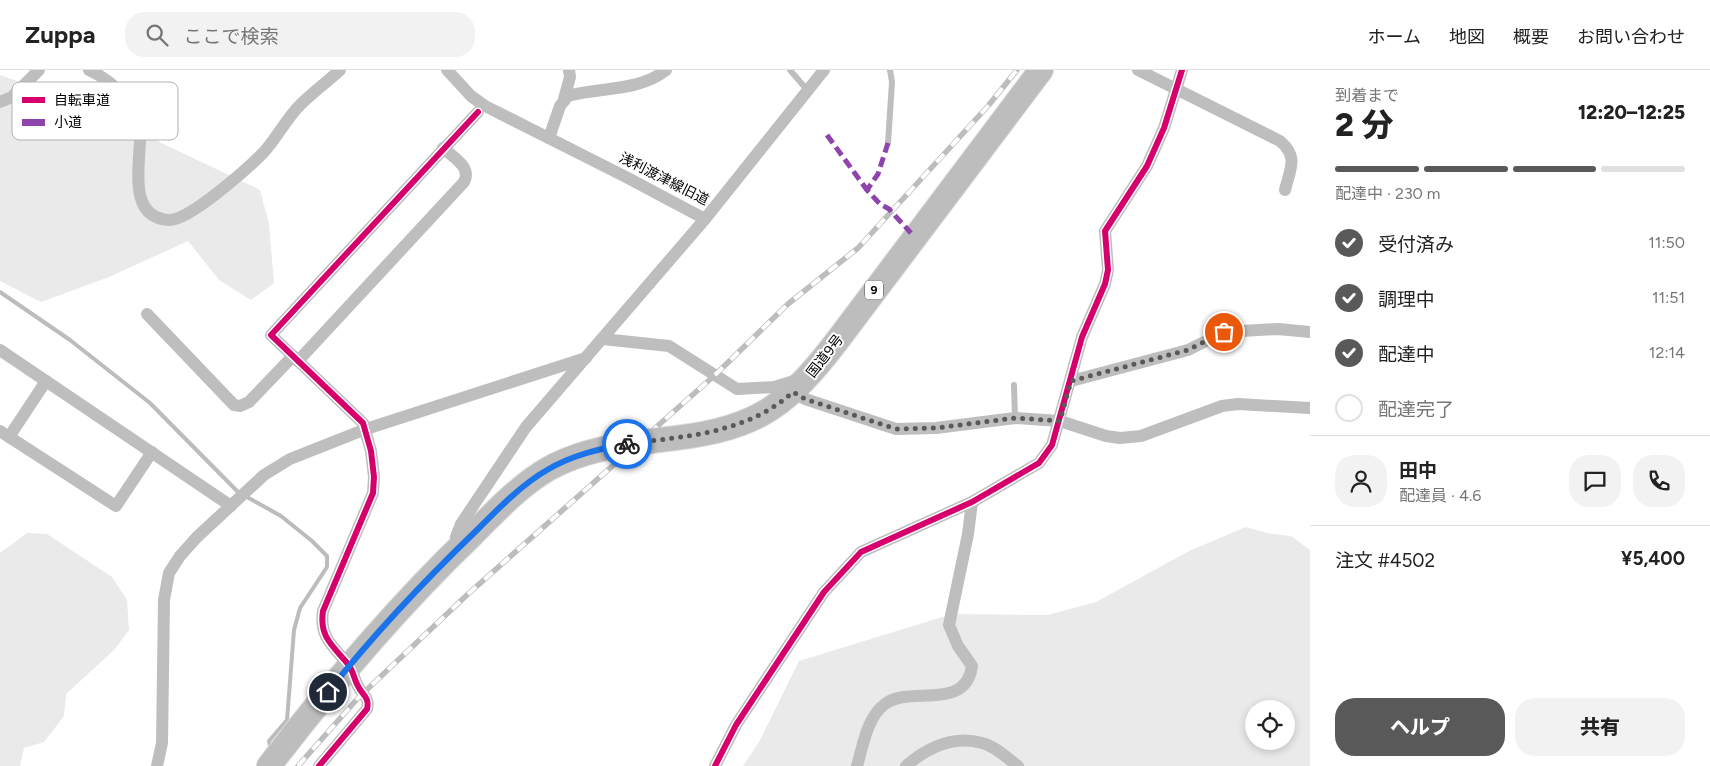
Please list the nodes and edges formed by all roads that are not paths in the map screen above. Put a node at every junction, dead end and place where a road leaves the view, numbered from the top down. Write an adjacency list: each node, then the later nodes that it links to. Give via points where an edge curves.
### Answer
1 (39, 70): 13 (street)
2 (89, 70): 14 (street)
3 (340, 70): 22 (street, via 300,105 250,165 185,216 169,220 155,215 145,206 139,193 136,170)
4 (447, 70): 21 (street, 浅利渡津線旧道, via 485,106)
5 (569, 70): 18 (street)
6 (666, 70): 18 (street, via 626,87 575,94)
7 (790, 70): 16 (lane)
8 (824, 70): 16 (street, 浅利渡津線旧道)
9 (890, 70): 23 (lane)
10 (1041, 70): 33 (highway, 国道9号 / 9)
11 (1138, 70): 15 (street)
12 (1182, 70): 15 (street)
13 (27, 82)
14 (106, 82)
15 (1177, 90): 25 (street, via 1289,148 1292,155); 35 (street, via 1147,166 1105,231 1108,270 1105,284 1082,337)
16 (808, 91): 26 (street, 浅利渡津線旧道)
17 (12, 97): 19 (street)
18 (564, 99): 21 (street)
19 (0, 102)
20 (478, 112): 24 (street)
21 (549, 138): 26 (street, 浅利渡津線旧道)
22 (140, 140)
23 (888, 143)
24 (443, 148): 31 (street, via 271,335); 31 (street, via 466,169 464,182)
25 (1285, 190)
26 (705, 219): 29 (street)
27 (147, 314): 31 (street, via 234,405 249,402)
28 (1310, 332): 35 (street, via 1278,329 1224,332 1188,350)
29 (604, 339): 32 (street); 33 (street, via 669,346 737,389 774,388)
30 (0, 350): 34 (street)
31 (296, 358): 41 (street)
32 (586, 358): 41 (street); 46 (street, via 507,453 461,524 456,537)
33 (810, 375): 37 (highway, 国道9号 / 9)
34 (46, 381): 42 (street); 43 (street)
35 (1071, 381): 40 (street)
36 (1014, 385): 39 (lane)
37 (793, 392): 39 (street, via 805,399 896,429 936,428); 46 (highway, 国道9号 / 9, bridge, via 773,408 738,425 714,432 592,451 547,470 522,487)
38 (1310, 408): 40 (street, via 1222,406 1132,438 1106,436)
39 (1015, 418): 40 (street)
40 (1060, 421): 44 (street, via 1052,445 1039,462)
41 (366, 429): 45 (street, via 290,459 264,475); 47 (street, via 374,470 373,493 322,618 327,640)
42 (5, 434): 43 (street, via 116,506)
43 (152, 452): 45 (street)
44 (972, 502): 51 (street, via 862,552 839,574 736,725); 52 (street, via 949,625 972,666 971,674 965,684 947,694 885,703 871,721)
45 (231, 506): 48 (street, via 197,537 169,573 164,600 162,743)
46 (461, 545): 47 (highway, 国道9号 / 9)
47 (349, 665): 49 (highway, 国道9号 / 9); 50 (street, via 369,704)
48 (157, 766)
49 (269, 766)
50 (319, 766)
51 (715, 766)
52 (857, 766)
53 (906, 766): 54 (street, via 923,752 961,741 994,748)
54 (1018, 766)

